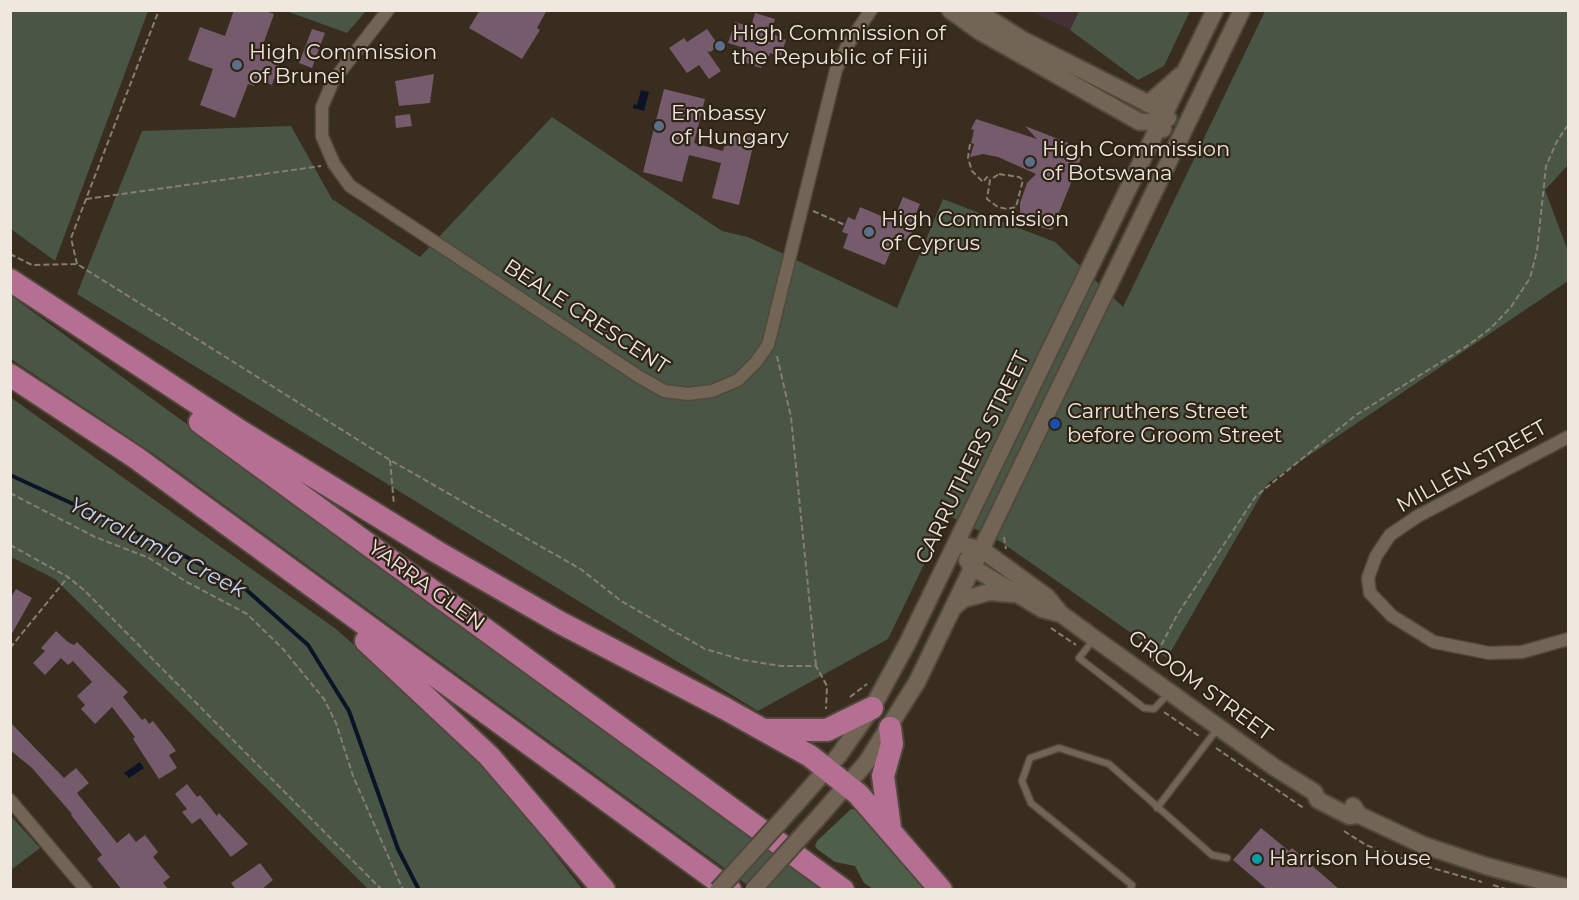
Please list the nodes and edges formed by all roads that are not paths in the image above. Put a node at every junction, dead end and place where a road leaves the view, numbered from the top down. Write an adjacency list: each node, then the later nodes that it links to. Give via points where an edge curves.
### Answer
1 (388, 10): 2 (street, BEALE CRESCENT, via 333,81 322,107 322,136 334,164 350,186 664,391 688,394 711,391 738,380 768,345 836,70)
2 (871, 10)
3 (950, 10): 11 (main road)
4 (975, 10): 8 (main road, via 1023,40)
5 (1215, 10): 7 (main road, CARRUTHERS STREET)
6 (1242, 10): 9 (main road)
7 (1186, 70): 8 (main road); 10 (main road, CARRUTHERS STREET)
8 (1148, 104): 10 (main road, via 1155,107)
9 (1196, 105): 10 (main road); 12 (main road)
10 (1162, 121): 11 (main road); 12 (main road); 13 (main road, CARRUTHERS STREET)
11 (1140, 122): 13 (main road, via 1143,133)
12 (1170, 159): 18 (main road)
13 (1138, 172): 17 (main road, CARRUTHERS STREET)
14 (10, 281): 30 (highway, via 243,433 437,552 559,622); 43 (highway, YARRA GLEN)
15 (10, 375): 20 (highway, via 135,457)
16 (1569, 437): 24 (street, MILLEN STREET, via 1418,516 1390,535 1368,578 1370,593 1392,616 1434,642 1489,653 1522,652)
17 (956, 544): 18 (main road, GROOM STREET); 19 (main road, GROOM STREET); 27 (main road, CARRUTHERS STREET)
18 (981, 549): 19 (main road); 23 (main road, GROOM STREET, via 1047,597)
19 (972, 567): 21 (main road, GROOM STREET); 22 (main road)
20 (290, 570): 39 (highway, via 489,756); 41 (highway)
21 (1017, 594): 22 (main road, via 975,596 963,599); 23 (main road, GROOM STREET, via 1042,609)
22 (952, 609): 29 (main road)
23 (1061, 614): 25 (main road, GROOM STREET)
24 (1569, 639)
25 (1089, 645): 26 (main road, GROOM STREET); 26 (lane, via 1079,658 1144,708 1157,706)
26 (1171, 691): 28 (main road, GROOM STREET)
27 (872, 708): 30 (highway, via 827,730); 31 (main road, CARRUTHERS STREET)
28 (1219, 727): 34 (lane); 37 (main road, GROOM STREET, via 1314,792 1318,800 1349,816 1359,815 1423,845 1486,866)
29 (890, 728): 32 (main road); 35 (highway, via 892,744 882,776)
30 (765, 730): 31 (highway)
31 (827, 769): 32 (highway); 40 (main road, CARRUTHERS STREET, bridge)
32 (847, 784): 35 (highway); 42 (main road, bridge)
33 (10, 800): 38 (street)
34 (1157, 808): 36 (lane, via 1212,855); 45 (lane, via 1109,764 1059,748 1030,758 1022,781 1031,803 1132,885)
35 (890, 828): 44 (highway)
36 (1227, 858)
37 (1569, 888)
38 (86, 890)
39 (604, 890)
40 (718, 890)
41 (730, 890)
42 (753, 890)
43 (843, 890)
44 (941, 890)
45 (1130, 890)

